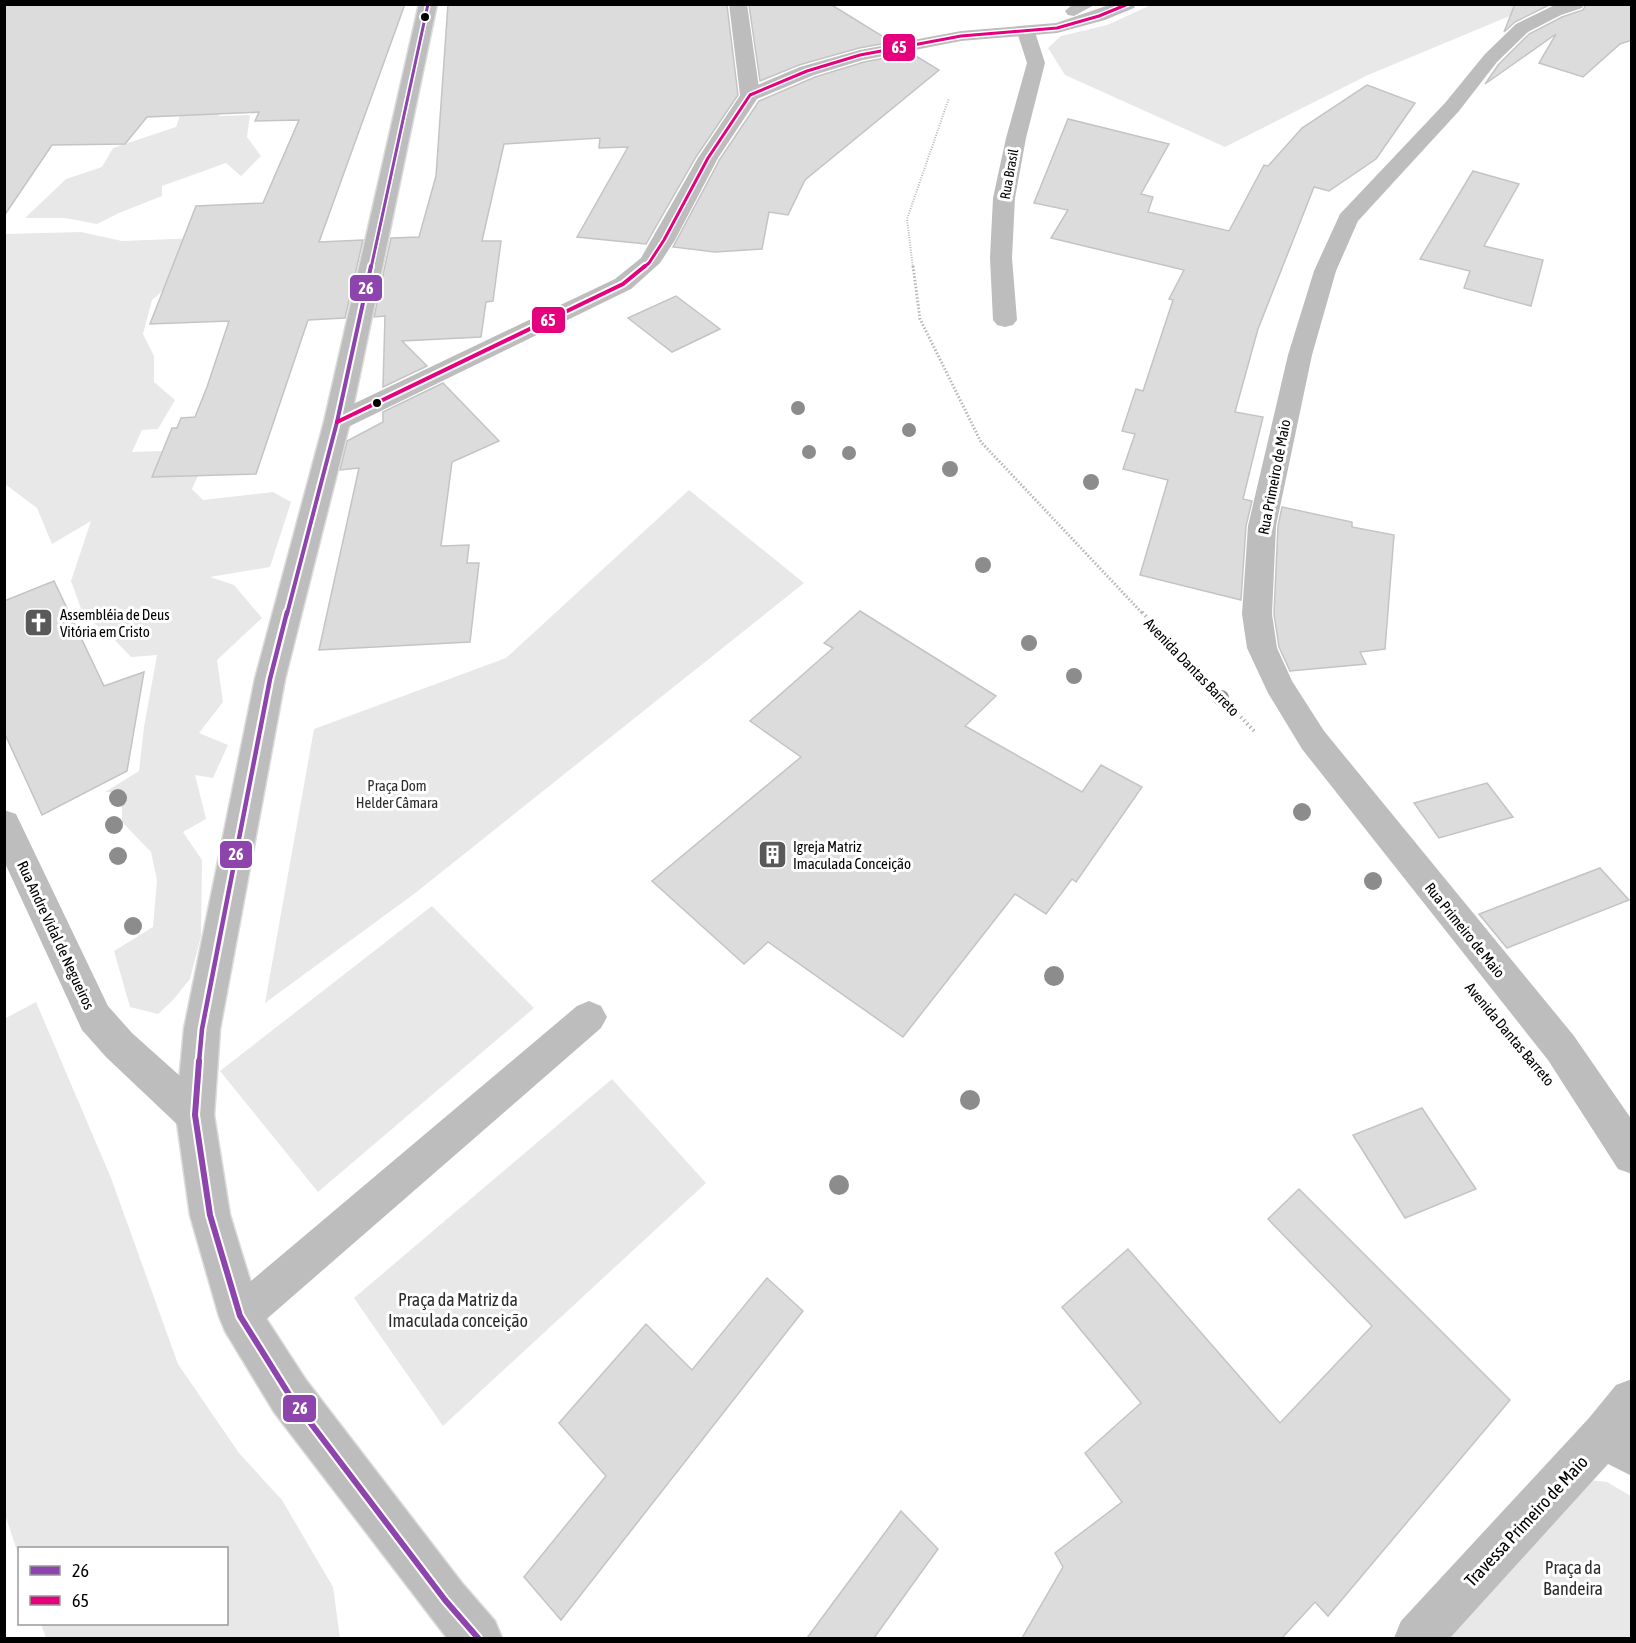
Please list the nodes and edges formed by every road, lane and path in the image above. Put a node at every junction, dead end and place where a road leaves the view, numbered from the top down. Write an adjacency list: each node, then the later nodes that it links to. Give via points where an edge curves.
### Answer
1 (428, 4): 9 (street)
2 (738, 4): 6 (street)
3 (1128, 4): 5 (street, via 1058,28)
4 (1576, 4): 14 (street, Rua Primeiro de Maio, via 1522,28 1348,219 1325,271 1300,355 1262,525 1257,614 1262,648 1279,685 1313,740 1561,1048)
5 (1026, 32): 6 (street, via 961,36 878,51 807,71); 8 (street, Rua Brasil, via 1036,63 1004,198 1001,258)
6 (750, 95): 9 (street, via 708,158 649,263 623,284)
7 (949, 98): 10 (path, Avenida Dantas Barreto, via 907,219 920,319 981,442)
8 (1005, 320)
9 (337, 422): 13 (street, via 270,679 202,1029)
10 (1259, 736)
11 (4, 824): 13 (street, Rua Andre Vidal de Negueiros, via 94,1018)
12 (589, 1017): 15 (lane)
13 (195, 1115): 15 (street, via 210,1215)
14 (1632, 1155)
15 (240, 1316): 17 (street, via 290,1395)
16 (1623, 1430): 18 (street, Travessa Primeiro de Maio)
17 (478, 1638)
18 (1418, 1638)

